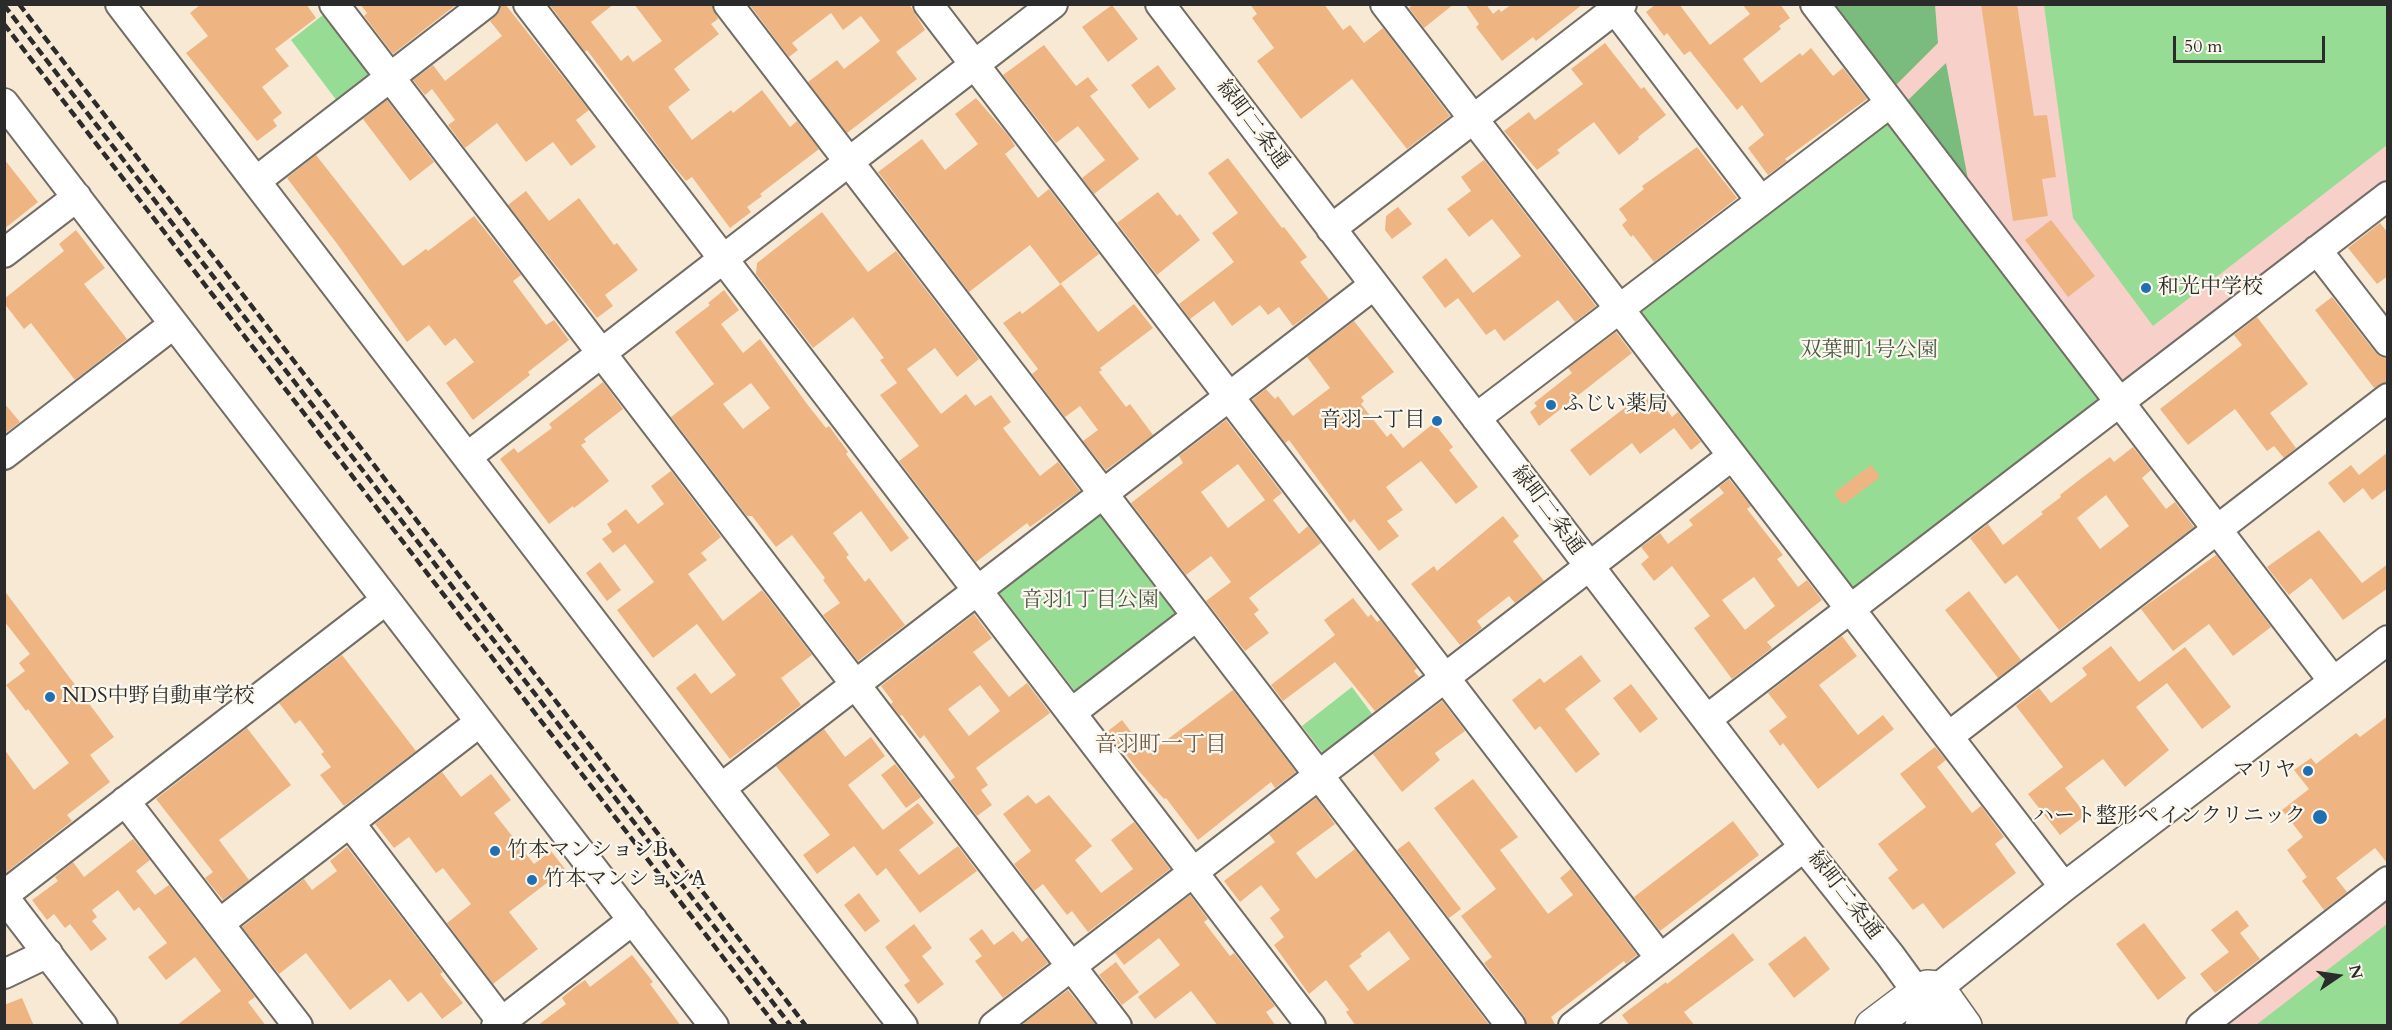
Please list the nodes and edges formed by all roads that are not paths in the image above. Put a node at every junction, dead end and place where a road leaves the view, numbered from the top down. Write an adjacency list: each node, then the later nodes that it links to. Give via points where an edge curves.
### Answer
1 (120, 4): 18 (street)
2 (334, 4): 13 (street)
3 (485, 4): 13 (street)
4 (528, 4): 25 (street)
5 (729, 4): 17 (street)
6 (928, 4): 12 (street)
7 (1053, 4): 12 (street)
8 (1160, 4): 22 (street, 緑町二条通)
9 (1385, 4): 16 (street)
10 (1815, 4): 15 (street)
11 (1616, 6): 16 (street); 21 (street)
12 (975, 65): 17 (street); 31 (street)
13 (390, 78): 18 (street); 30 (street)
14 (4, 103): 20 (street)
15 (1890, 103): 21 (street); 33 (street)
16 (1473, 119): 22 (street); 27 (street)
17 (849, 162): 25 (street); 38 (street)
18 (256, 182): 37 (street)
19 (2388, 196): 23 (street)
20 (77, 197): 24 (street); 28 (street)
21 (1761, 201): 27 (street)
22 (1331, 229): 26 (street, 緑町二条通)
23 (2317, 250): 29 (street); 33 (street)
24 (4, 253)
25 (723, 259): 30 (street); 41 (street)
26 (1374, 285): 31 (street); 34 (street, 緑町二条通)
27 (1619, 309): 34 (street); 36 (street)
28 (174, 324): 35 (street); 42 (street)
29 (2388, 342)
30 (601, 354): 37 (street); 48 (street)
31 (1229, 396): 38 (street); 46 (street)
32 (2388, 398): 39 (street)
33 (2120, 402): 39 (street); 43 (street)
34 (1476, 418): 40 (street, 緑町二条通)
35 (4, 455)
36 (1732, 456): 40 (street); 43 (street)
37 (467, 457): 54 (street)
38 (1103, 493): 41 (street); 44 (street)
39 (2217, 530): 47 (street); 52 (street)
40 (1589, 566): 46 (street); 50 (street, 緑町二条通)
41 (977, 590): 48 (street); 49 (street)
42 (386, 600): 51 (street); 55 (street)
43 (1851, 609): 50 (street); 52 (street)
44 (1197, 616): 49 (street); 53 (street)
45 (2388, 640): 47 (street)
46 (1445, 678): 53 (street); 65 (street)
47 (2333, 681): 60 (street)
48 (855, 684): 54 (street); 66 (street)
49 (1071, 713): 58 (street)
50 (1707, 719): 57 (street, 緑町二条通)
51 (480, 722): 56 (street); 62 (street)
52 (1948, 736): 60 (street)
53 (1319, 775): 58 (street); 77 (street)
54 (721, 788): 73 (street)
55 (125, 801): 61 (street); 63 (street)
56 (350, 823): 63 (street); 69 (street)
57 (1804, 846): 65 (street); 68 (street, 緑町二条通)
58 (1193, 872): 66 (street); 76 (street)
59 (2388, 881): 81 (street)
60 (2064, 886): 68 (street)
61 (4, 896): 64 (street)
62 (633, 920): 69 (street); 72 (street)
63 (219, 923): 71 (street)
64 (48, 953): 67 (street); 70 (street)
65 (1660, 958): 78 (street)
66 (1071, 966): 74 (street); 75 (street)
67 (4, 974)
68 (1927, 1010): 79 (highway); 80 (highway)
69 (501, 1024)
70 (104, 1026)
71 (298, 1026)
72 (714, 1026)
73 (903, 1026)
74 (994, 1026)
75 (1117, 1026)
76 (1311, 1026)
77 (1512, 1026)
78 (1573, 1026)
79 (1872, 1026)
80 (1965, 1026)
81 (2201, 1026)

